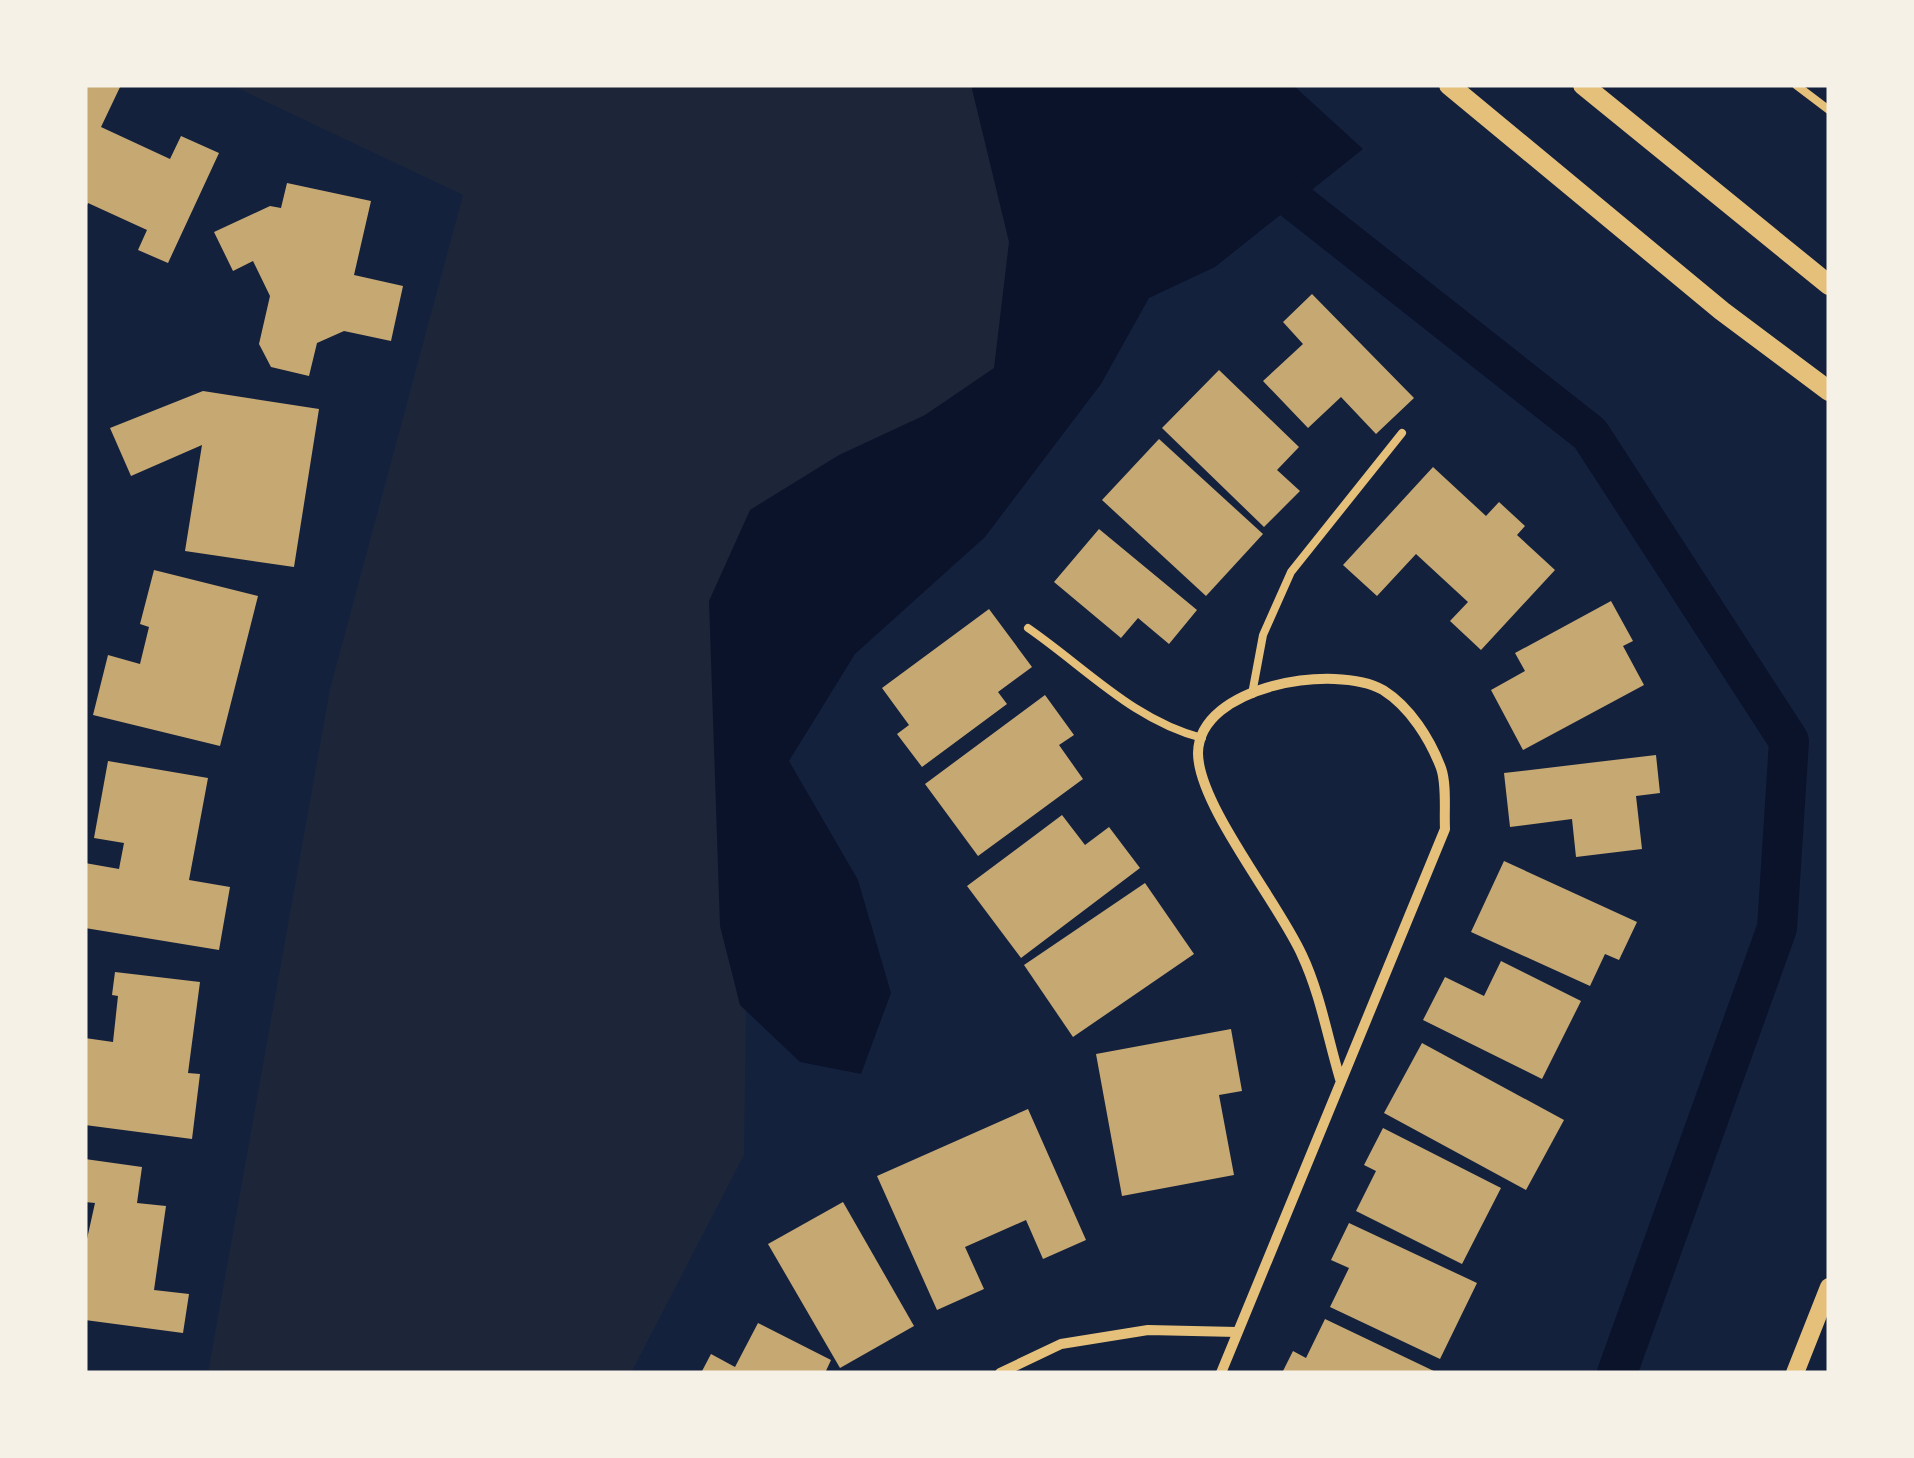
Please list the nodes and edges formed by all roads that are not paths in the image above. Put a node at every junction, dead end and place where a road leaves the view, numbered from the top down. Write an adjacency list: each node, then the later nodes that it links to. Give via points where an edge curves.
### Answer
1 (1449, 85): 6 (main road)
2 (1583, 85): 5 (main road)
3 (1796, 85): 4 (lane)
4 (1829, 110)
5 (1829, 285)
6 (1829, 391)
7 (1402, 433): 9 (lane, via 1291,572 1263,635)
8 (1028, 628): 10 (lane, via 1126,705)
9 (1252, 694): 10 (street, via 1211,716); 11 (street, via 1336,675 1382,690 1416,719 1443,771 1445,829)
10 (1202, 738): 11 (street, via 1204,784 1303,956)
11 (1340, 1079): 13 (street)
12 (1829, 1287): 16 (street)
13 (1237, 1332): 14 (street, via 1148,1330 1061,1344); 15 (street)
14 (1000, 1373)
15 (1221, 1373)
16 (1795, 1373)

